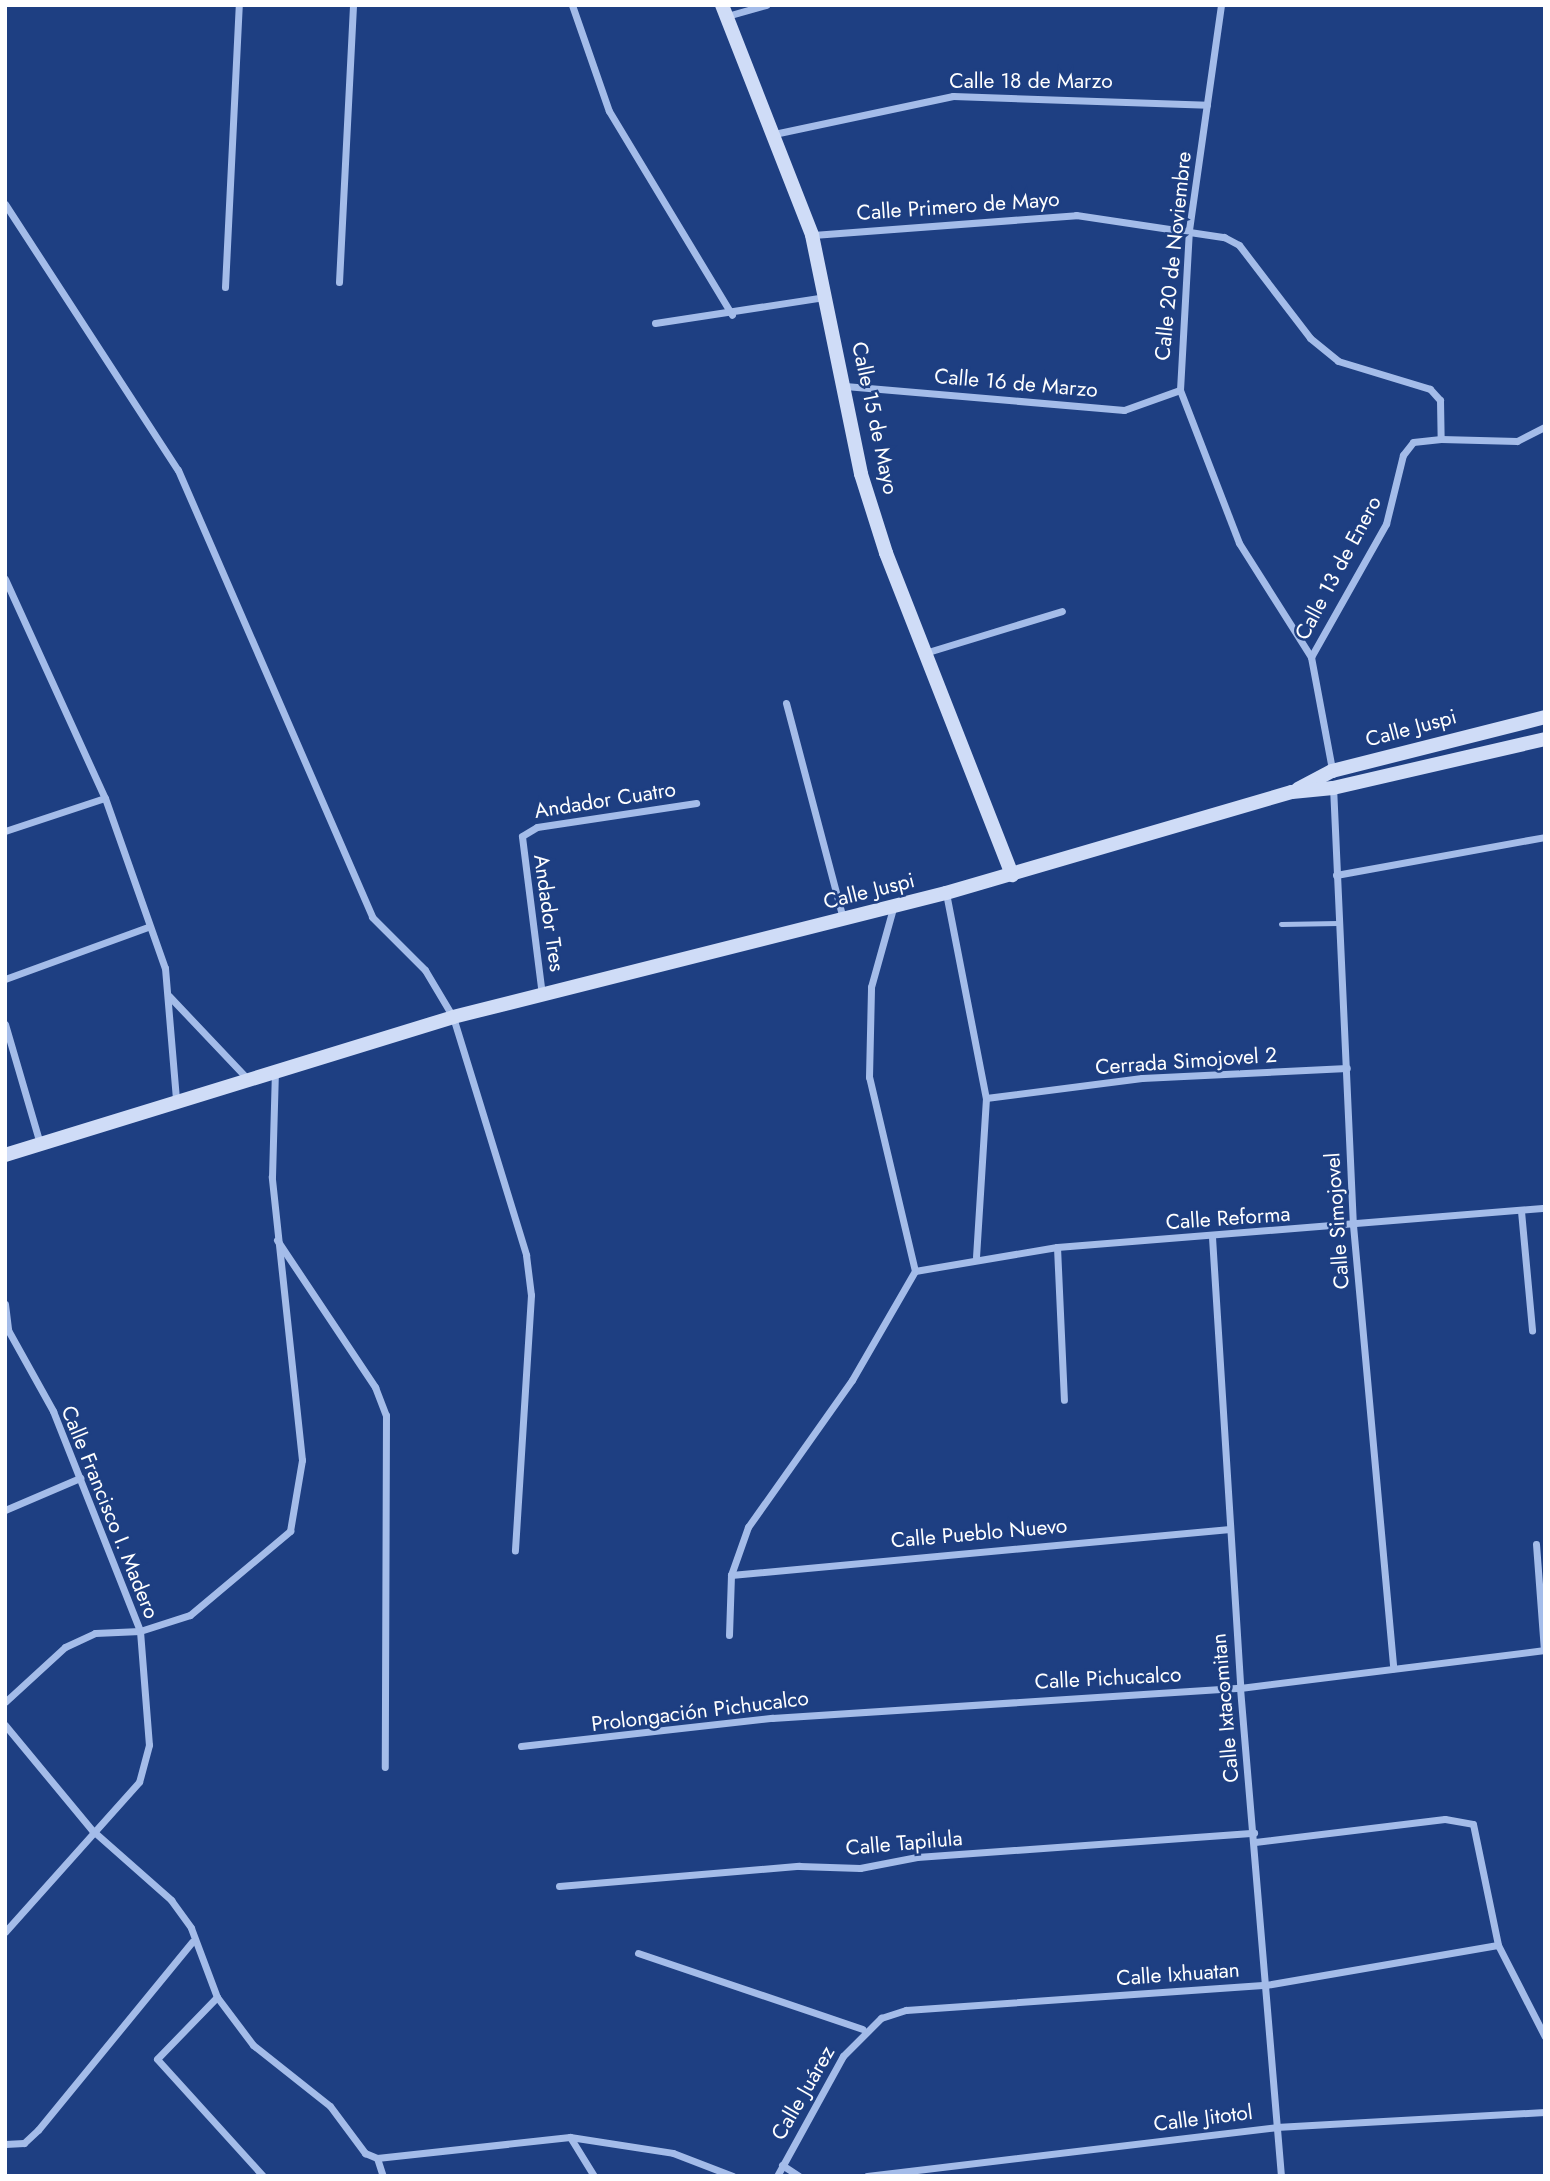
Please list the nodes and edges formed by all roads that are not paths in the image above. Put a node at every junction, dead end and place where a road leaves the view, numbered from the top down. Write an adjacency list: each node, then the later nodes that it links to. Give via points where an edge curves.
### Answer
1 (239, 5): 13 (street)
2 (353, 5): 12 (street)
3 (572, 5): 15 (street, via 609,111)
4 (766, 5): 6 (street)
5 (1221, 5): 7 (street, Calle 20 de Noviembre)
6 (724, 11): 8 (street, Calle 15 de Mayo)
7 (1207, 104): 8 (street, Calle 18 de Marzo, via 953,96); 10 (street, Calle 20 de Noviembre)
8 (774, 134): 11 (street, Calle 15 de Mayo)
9 (5, 204): 47 (street, via 178,470 372,917 425,970)
10 (1189, 229): 11 (street, Calle Primero de Mayo, via 1076,215); 18 (street, Calle 20 de Noviembre); 20 (street, Calle Primero de Mayo, via 1239,245 1310,338 1338,361 1430,389 1440,400)
11 (812, 235): 14 (street, Calle 15 de Mayo)
12 (339, 282)
13 (225, 288)
14 (828, 296): 15 (street); 17 (street, Calle 15 de Mayo)
15 (732, 316): 16 (street)
16 (655, 323)
17 (845, 386): 18 (street, Calle 16 de Marzo, via 1124,410); 23 (street, Calle 15 de Mayo, via 861,474)
18 (1180, 390): 24 (street, Calle 20 de Noviembre, via 1239,542)
19 (1545, 427): 20 (street, Calle 13 de Enero, via 1517,441)
20 (1441, 439): 24 (street, Calle 13 de Enero, via 1413,443 1403,455 1386,524)
21 (5, 579): 31 (street)
22 (1062, 611): 23 (street)
23 (928, 652): 36 (street, Calle 15 de Mayo)
24 (1311, 657): 28 (street, Calle 20 de Noviembre)
25 (786, 703): 40 (street)
26 (1545, 717): 28 (street, Calle Juspi)
27 (1545, 739): 29 (street, Calle Juspi)
28 (1332, 771): 29 (street, Calle Simojovel); 30 (street, Calle Juspi)
29 (1333, 788): 30 (street, Calle Juspi); 37 (street, Calle Simojovel)
30 (1292, 792): 36 (street, Calle Juspi)
31 (105, 798): 33 (street); 43 (street)
32 (696, 803): 34 (street, Andador Cuatro, via 537,827)
33 (5, 831)
34 (522, 836): 46 (street, Andador Tres)
35 (1545, 837): 37 (street)
36 (1012, 875): 38 (street, Calle Juspi)
37 (1336, 875): 41 (street, Calle Simojovel)
38 (946, 893): 39 (street, Calle Juspi); 53 (street)
39 (893, 907): 40 (street, Calle Juspi); 63 (street, via 871,987 869,1077)
40 (843, 919): 46 (street, Calle Juspi)
41 (1338, 923): 42 (lane); 50 (street, Calle Simojovel)
42 (1281, 924)
43 (148, 927): 44 (street); 45 (street)
44 (5, 979)
45 (169, 995): 51 (street); 52 (street)
46 (542, 995): 47 (street, Calle Juspi)
47 (453, 1017): 49 (street, Calle Juspi); 72 (street, via 526,1255 531,1294)
48 (5, 1024): 54 (street)
49 (275, 1068): 51 (street, Calle Juspi); 60 (street)
50 (1347, 1068): 53 (street, Cerrada Simojovel 2, via 1142,1078); 58 (street, Calle Simojovel)
51 (245, 1076): 52 (street, Calle Juspi)
52 (176, 1098): 54 (street, Calle Juspi)
53 (986, 1098): 62 (street)
54 (40, 1144): 55 (street, Calle Juspi)
55 (5, 1155)
56 (1545, 1208): 57 (street, Calle Reforma)
57 (1521, 1211): 58 (street, Calle Reforma); 65 (street)
58 (1353, 1225): 59 (street, Calle Reforma); 77 (street, Calle Simojovel)
59 (1212, 1237): 61 (street, Calle Reforma); 70 (street, Calle Ixtacomitan)
60 (277, 1240): 74 (street, via 302,1460 290,1531 190,1615); 83 (street, via 375,1387 386,1415)
61 (1057, 1247): 62 (street, Calle Reforma); 67 (street)
62 (976, 1257): 63 (street, Calle Reforma)
63 (915, 1271): 73 (street, via 852,1380 748,1527)
64 (5, 1304): 66 (street, Calle Francisco I. Madero)
65 (1532, 1330)
66 (7, 1331): 68 (street, Calle Francisco I. Madero, via 53,1411)
67 (1064, 1399)
68 (80, 1478): 69 (street); 74 (street, Calle Francisco I. Madero)
69 (5, 1510)
70 (1230, 1529): 73 (street, Calle Pueblo Nuevo); 78 (street, Calle Ixtacomitan)
71 (1536, 1544): 76 (street)
72 (515, 1551)
73 (731, 1575): 75 (street)
74 (140, 1630): 79 (street, via 95,1633 65,1647); 84 (street, Calle Francisco I. Madero, via 149,1745 139,1782)
75 (729, 1635)
76 (1545, 1650): 77 (street, Calle Pichucalco)
77 (1392, 1668): 78 (street, Calle Pichucalco)
78 (1240, 1688): 80 (street, Calle Pichucalco); 85 (street, Calle Ixtacomitan)
79 (5, 1702)
80 (882, 1709): 82 (street, Prolongación Pichucalco)
81 (5, 1725): 84 (street)
82 (522, 1746)
83 (385, 1767)
84 (92, 1830): 88 (street); 89 (street, via 171,1900 191,1928)
85 (1254, 1833): 86 (street, Calle Ixtacomitan); 87 (street, Calle Tapilula, via 917,1857 860,1868 799,1866)
86 (1255, 1842): 90 (street, via 1445,1819 1473,1824); 92 (street, Calle Ixtacomitan)
87 (559, 1886)
88 (5, 1932)
89 (192, 1942): 93 (street); 99 (street, via 38,2130)
90 (1497, 1945): 92 (street, Calle Ixhuatan); 95 (street)
91 (638, 1953): 94 (street)
92 (1266, 1985): 94 (street, Calle Ixhuatan, via 906,2010); 97 (street, Calle Ixtacomitan)
93 (217, 1997): 100 (street, via 253,2045 330,2106 365,2152); 102 (street, via 157,2059)
94 (863, 2029): 101 (street, Calle Juárez)
95 (1545, 2037)
96 (1545, 2112): 97 (street, Calle Jitotol)
97 (1276, 2127): 108 (street, Calle Jitotol); 109 (street, Calle Ixtacomitan)
98 (570, 2137): 100 (street); 104 (street); 105 (street, via 673,2153)
99 (9, 2145)
100 (377, 2158): 103 (street)
101 (782, 2165): 106 (street, Calle Juárez); 107 (street)
102 (263, 2176)
103 (383, 2176)
104 (594, 2176)
105 (733, 2176)
106 (776, 2176)
107 (799, 2176)
108 (867, 2176)
109 (1281, 2176)

